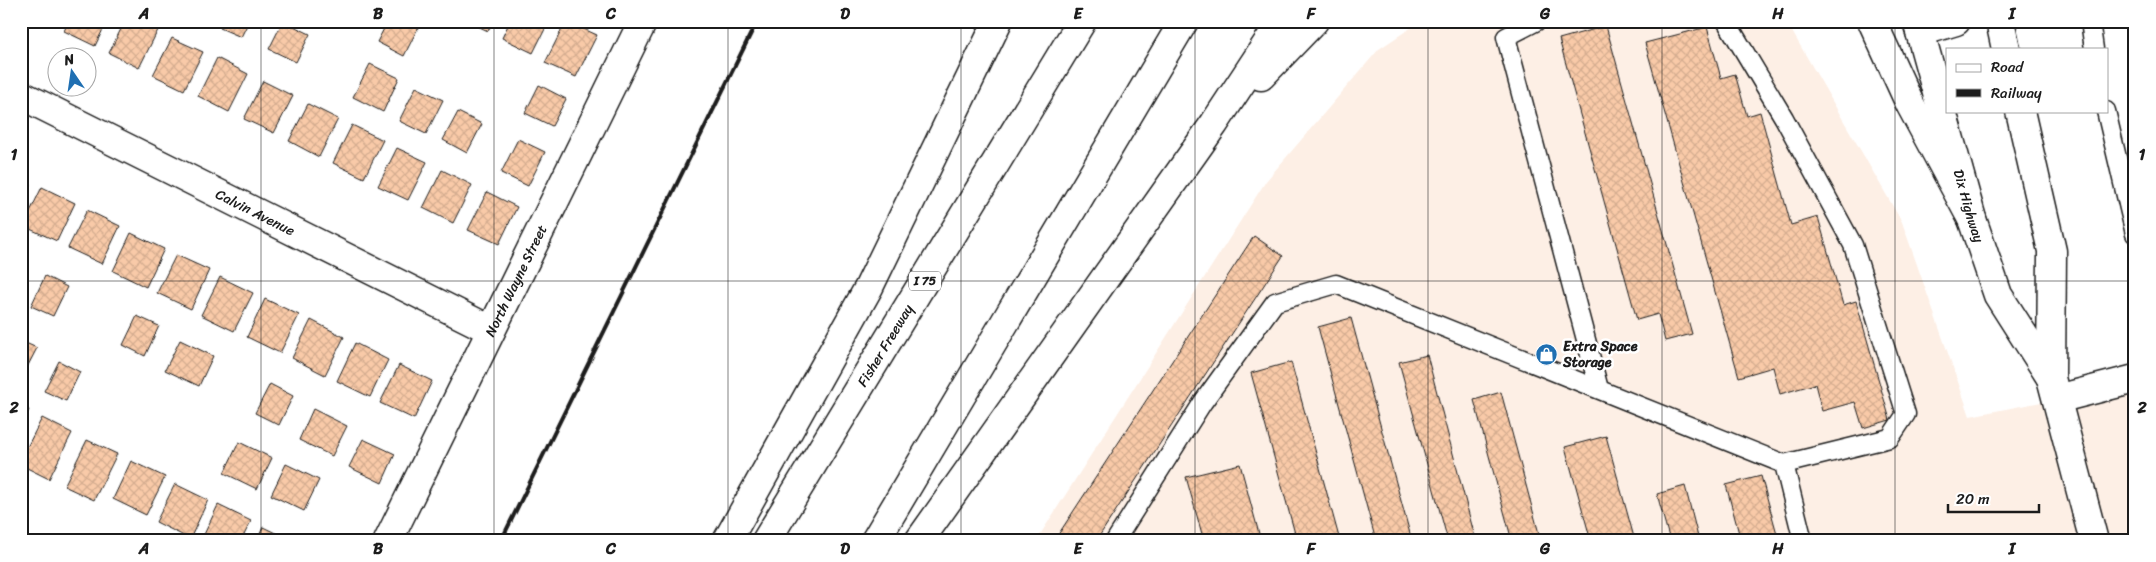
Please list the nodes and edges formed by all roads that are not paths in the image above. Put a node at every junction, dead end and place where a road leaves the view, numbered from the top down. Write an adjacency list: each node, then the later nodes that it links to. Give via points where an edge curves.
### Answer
1 (643, 21): 22 (main road, North Wayne Street)
2 (998, 21): 28 (main road, via 869,287)
3 (1082, 21): 29 (main road, Fisher Freeway / I 75)
4 (1184, 21): 30 (main road)
5 (1282, 21): 19 (main road)
6 (1314, 21): 19 (main road)
7 (1537, 21): 24 (lane, via 1506,37)
8 (1726, 21): 26 (lane, via 1784,118 1853,245 1906,414 1890,438)
9 (1872, 21): 20 (main road, via 1910,104)
10 (1956, 21): 13 (main road)
11 (2000, 21): 14 (main road)
12 (2090, 21): 15 (lane)
13 (1918, 27): 20 (main road, Dix Highway)
14 (2006, 48)
15 (2094, 48)
16 (21, 94): 22 (main road, Calvin Avenue)
17 (2020, 112): 25 (main road, Dix Highway, via 2052,251)
18 (2106, 112): 21 (lane)
19 (1214, 124): 31 (main road)
20 (1972, 219): 25 (main road, Dix Highway, via 1998,295)
21 (2135, 234)
22 (491, 330): 27 (main road, North Wayne Street)
23 (2135, 379): 25 (main road)
24 (1599, 389): 26 (lane); 32 (lane, via 1336,284 1275,302 1204,402)
25 (2054, 389): 34 (main road, Dix Highway)
26 (1784, 464): 33 (lane)
27 (388, 541)
28 (727, 541)
29 (766, 541)
30 (875, 541)
31 (919, 541)
32 (1115, 541)
33 (1803, 541)
34 (2094, 541)

